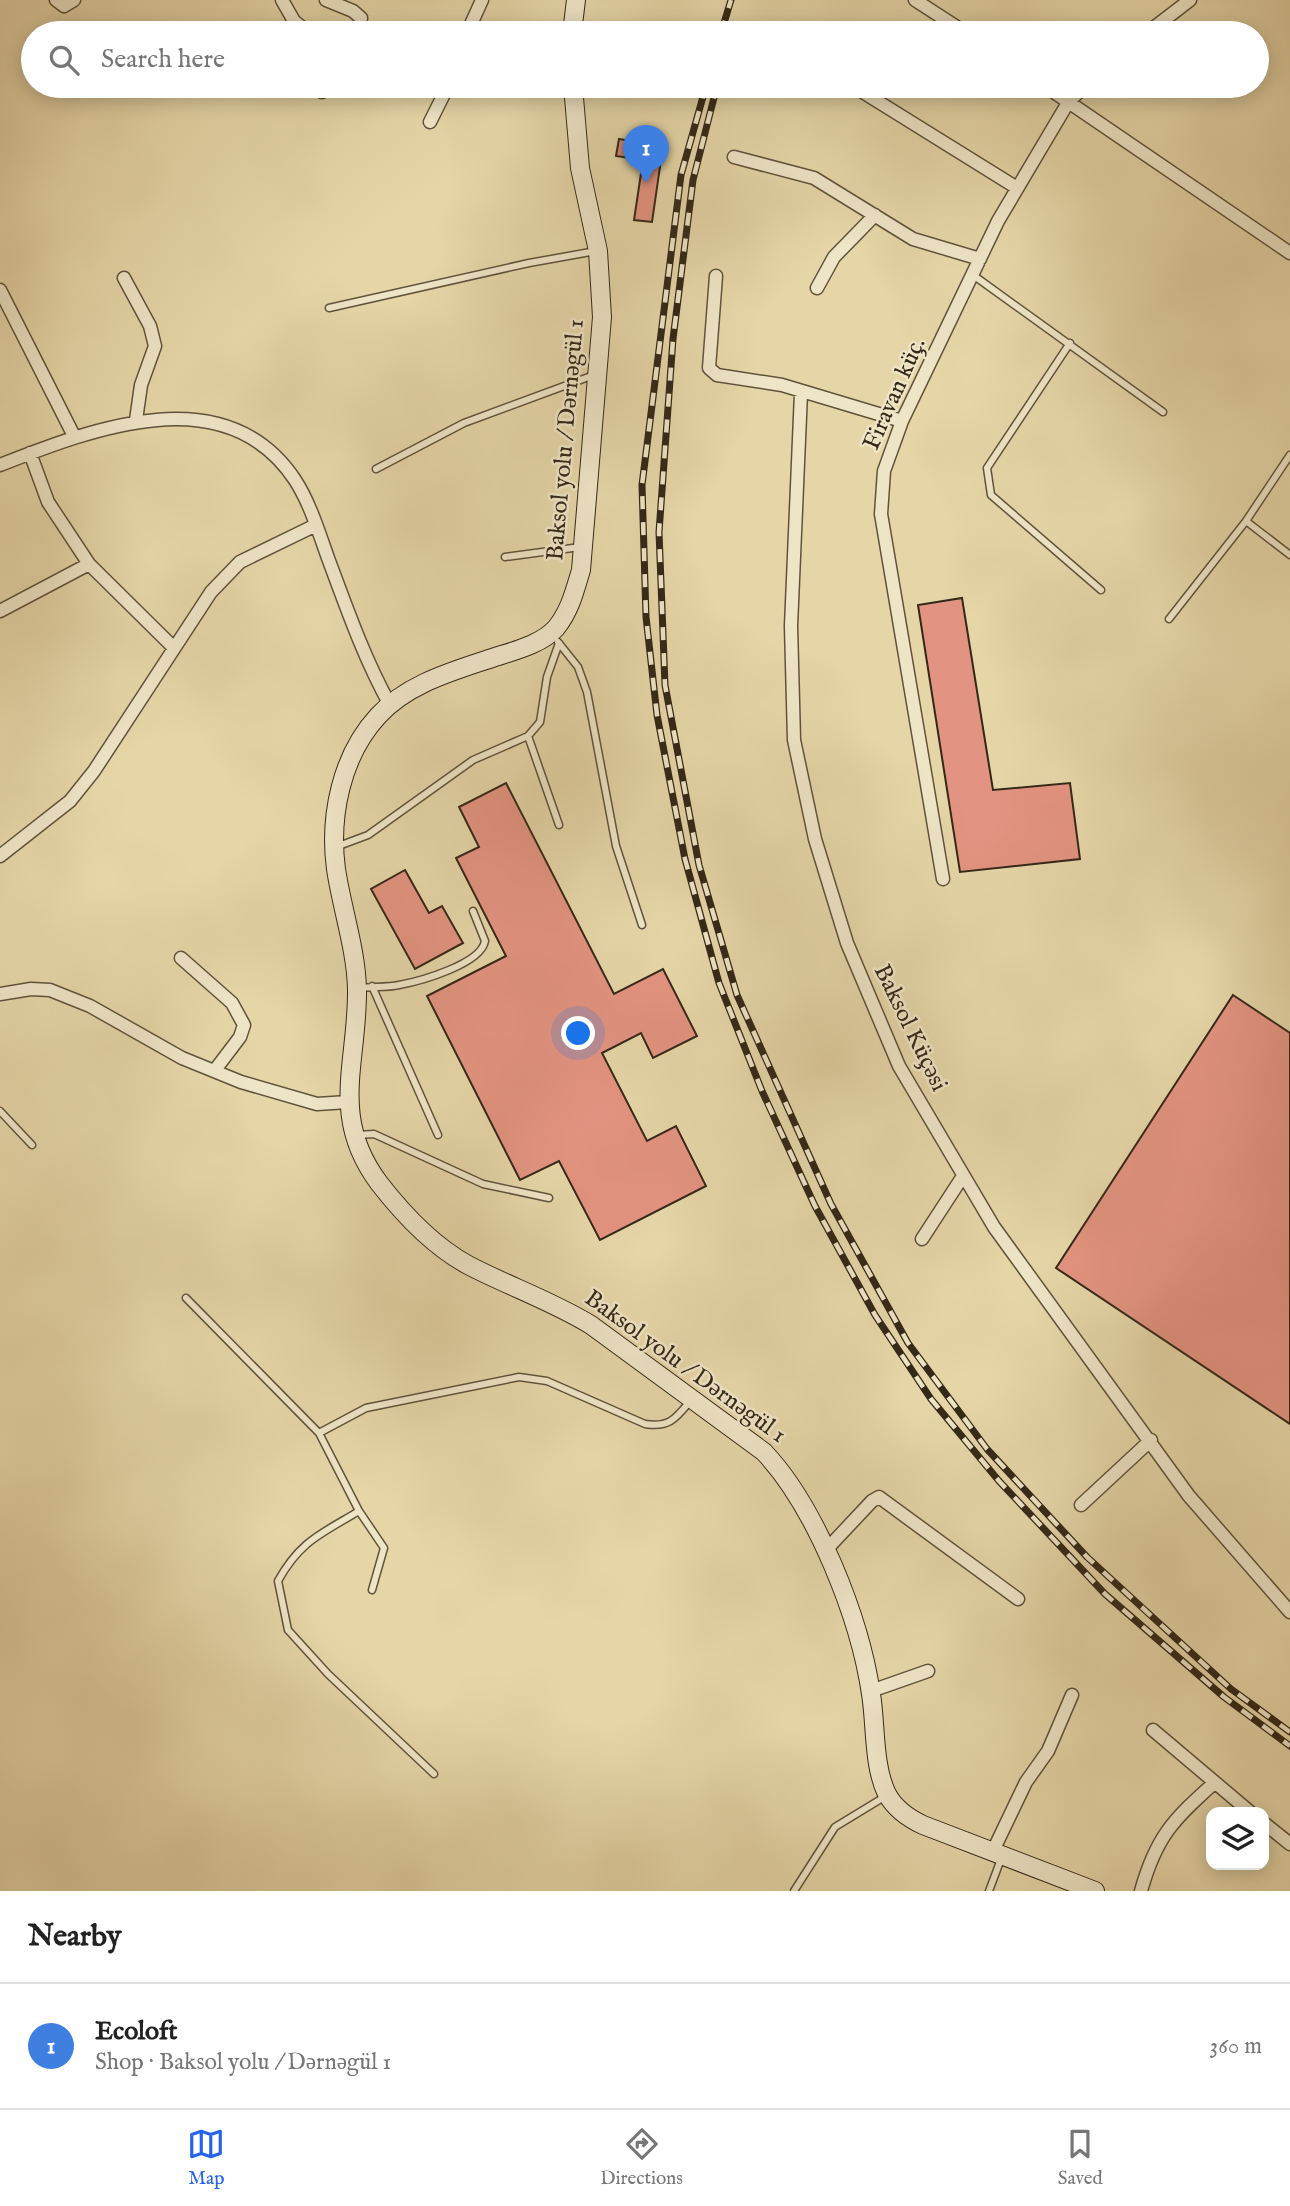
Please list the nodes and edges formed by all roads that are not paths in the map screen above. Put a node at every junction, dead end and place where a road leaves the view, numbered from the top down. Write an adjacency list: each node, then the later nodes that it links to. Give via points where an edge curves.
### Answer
1 (56, 0): 2 (street, via 64,6)
2 (75, 0)
3 (282, 0): 9 (street)
4 (326, 0): 10 (street, via 353,11)
5 (482, 0): 11 (street)
6 (576, 0): 12 (main road)
7 (915, 0): 13 (street)
8 (1190, 0): 14 (street)
9 (294, 21)
10 (360, 21)
11 (472, 21)
12 (573, 21)
13 (947, 21)
14 (1165, 21)
15 (442, 98): 21 (street)
16 (574, 98): 25 (main road, Baksol yolu / Dərnəgül 1, via 580,168)
17 (872, 98): 23 (street)
18 (1063, 98): 20 (street)
19 (1073, 98): 20 (street, Firavan küç.)
20 (1069, 102): 23 (street, Firavan küç.); 26 (street)
21 (430, 122)
22 (734, 157): 24 (street, via 814,178)
23 (1017, 188): 27 (street, Firavan küç.)
24 (875, 215): 27 (street, via 926,245); 31 (street, via 834,257)
25 (598, 251): 33 (lane); 35 (main road, Baksol yolu / Dərnəgül 1)
26 (1290, 253)
27 (980, 259): 28 (street, Firavan küç.)
28 (972, 275): 34 (lane); 39 (street, Firavan küç.)
29 (716, 276): 36 (street, via 709,368 717,375 782,385)
30 (124, 278): 38 (street, via 150,326 155,346 141,385)
31 (817, 288)
32 (0, 290): 40 (street)
33 (329, 308)
34 (1070, 343): 37 (lane); 51 (lane, via 987,468 991,495)
35 (599, 373): 44 (lane, via 464,423); 47 (main road, Baksol yolu / Dərnəgül 1)
36 (801, 393): 39 (street); 73 (street, Baksol Küçəsi, via 791,625 794,740 815,839 847,943 900,1066)
37 (1163, 412)
38 (136, 420): 40 (street); 46 (street, via 213,421 250,436 295,480)
39 (902, 421): 61 (street, Firavan küç., via 884,471 881,514)
40 (75, 436): 41 (street)
41 (30, 453): 43 (street); 50 (street, via 48,502)
42 (1290, 455): 45 (lane)
43 (0, 465)
44 (376, 469)
45 (1246, 521): 48 (lane); 53 (lane)
46 (316, 525): 55 (street, via 240,562 211,592); 56 (street, via 364,656)
47 (585, 546): 49 (lane); 54 (main road, Baksol yolu / Dərnəgül 1, via 573,597)
48 (1290, 555)
49 (505, 557)
50 (89, 564): 52 (street); 55 (street)
51 (1101, 590)
52 (0, 611)
53 (1169, 619)
54 (556, 637): 56 (main road, Baksol yolu / Dərnəgül 1, via 443,674); 57 (lane, via 540,722); 63 (lane, via 578,667 587,692 615,846)
55 (173, 647): 60 (street, via 70,801)
56 (390, 705): 59 (main road, Baksol yolu / Dərnəgül 1, via 364,732 346,770 336,808)
57 (528, 736): 58 (lane); 59 (lane, via 473,760 368,835)
58 (559, 825)
59 (334, 848): 65 (main road, Baksol yolu / Dərnəgül 1)
60 (0, 856)
61 (943, 879)
62 (473, 911): 65 (lane, via 485,941 471,961 405,984)
63 (642, 925)
64 (181, 958): 67 (street, via 232,1003 244,1025)
65 (365, 987): 68 (main road, Baksol yolu / Dərnəgül 1); 70 (lane)
66 (0, 994): 67 (street, via 31,989 71,996 182,1058)
67 (215, 1070): 68 (street, via 317,1104)
68 (348, 1102): 71 (main road, Baksol yolu / Dərnəgül 1)
69 (0, 1111): 72 (lane)
70 (438, 1135)
71 (354, 1136): 74 (lane, via 374,1134 483,1184); 77 (main road, Baksol yolu / Dərnəgül 1, via 378,1182 400,1209 450,1254 566,1310)
72 (32, 1145)
73 (963, 1176): 75 (street); 79 (street, Baksol Küçəsi, via 1023,1271)
74 (549, 1198)
75 (922, 1239)
76 (186, 1298): 78 (lane)
77 (692, 1398): 78 (lane, via 673,1422 662,1427 645,1424 547,1381 519,1377 366,1408); 82 (main road, Baksol yolu / Dərnəgül 1, via 782,1470)
78 (319, 1433): 81 (lane)
79 (1151, 1440): 80 (street); 85 (street, Baksol Küçəsi, via 1189,1496)
80 (1081, 1505)
81 (359, 1511): 83 (lane, via 384,1548); 90 (lane, via 292,1556 278,1581 288,1630)
82 (825, 1551): 84 (street, via 879,1497); 87 (main road, Baksol yolu / Dərnəgül 1, via 849,1610)
83 (372, 1590)
84 (1018, 1599)
85 (1290, 1612)
86 (928, 1671): 87 (street)
87 (871, 1691): 92 (main road, Baksol yolu / Dərnəgül 1, via 880,1768)
88 (1072, 1695): 96 (street, via 1048,1751 1026,1782)
89 (1153, 1730): 91 (street)
90 (434, 1774)
91 (1213, 1784): 93 (street); 100 (street, via 1173,1820 1160,1839)
92 (888, 1795): 96 (main road, via 909,1818); 97 (lane, via 835,1827)
93 (1243, 1807)
94 (1269, 1827): 95 (street)
95 (1290, 1844)
96 (997, 1855): 98 (lane); 99 (main road)
97 (794, 1891)
98 (989, 1891)
99 (1096, 1891)
100 (1141, 1891)

